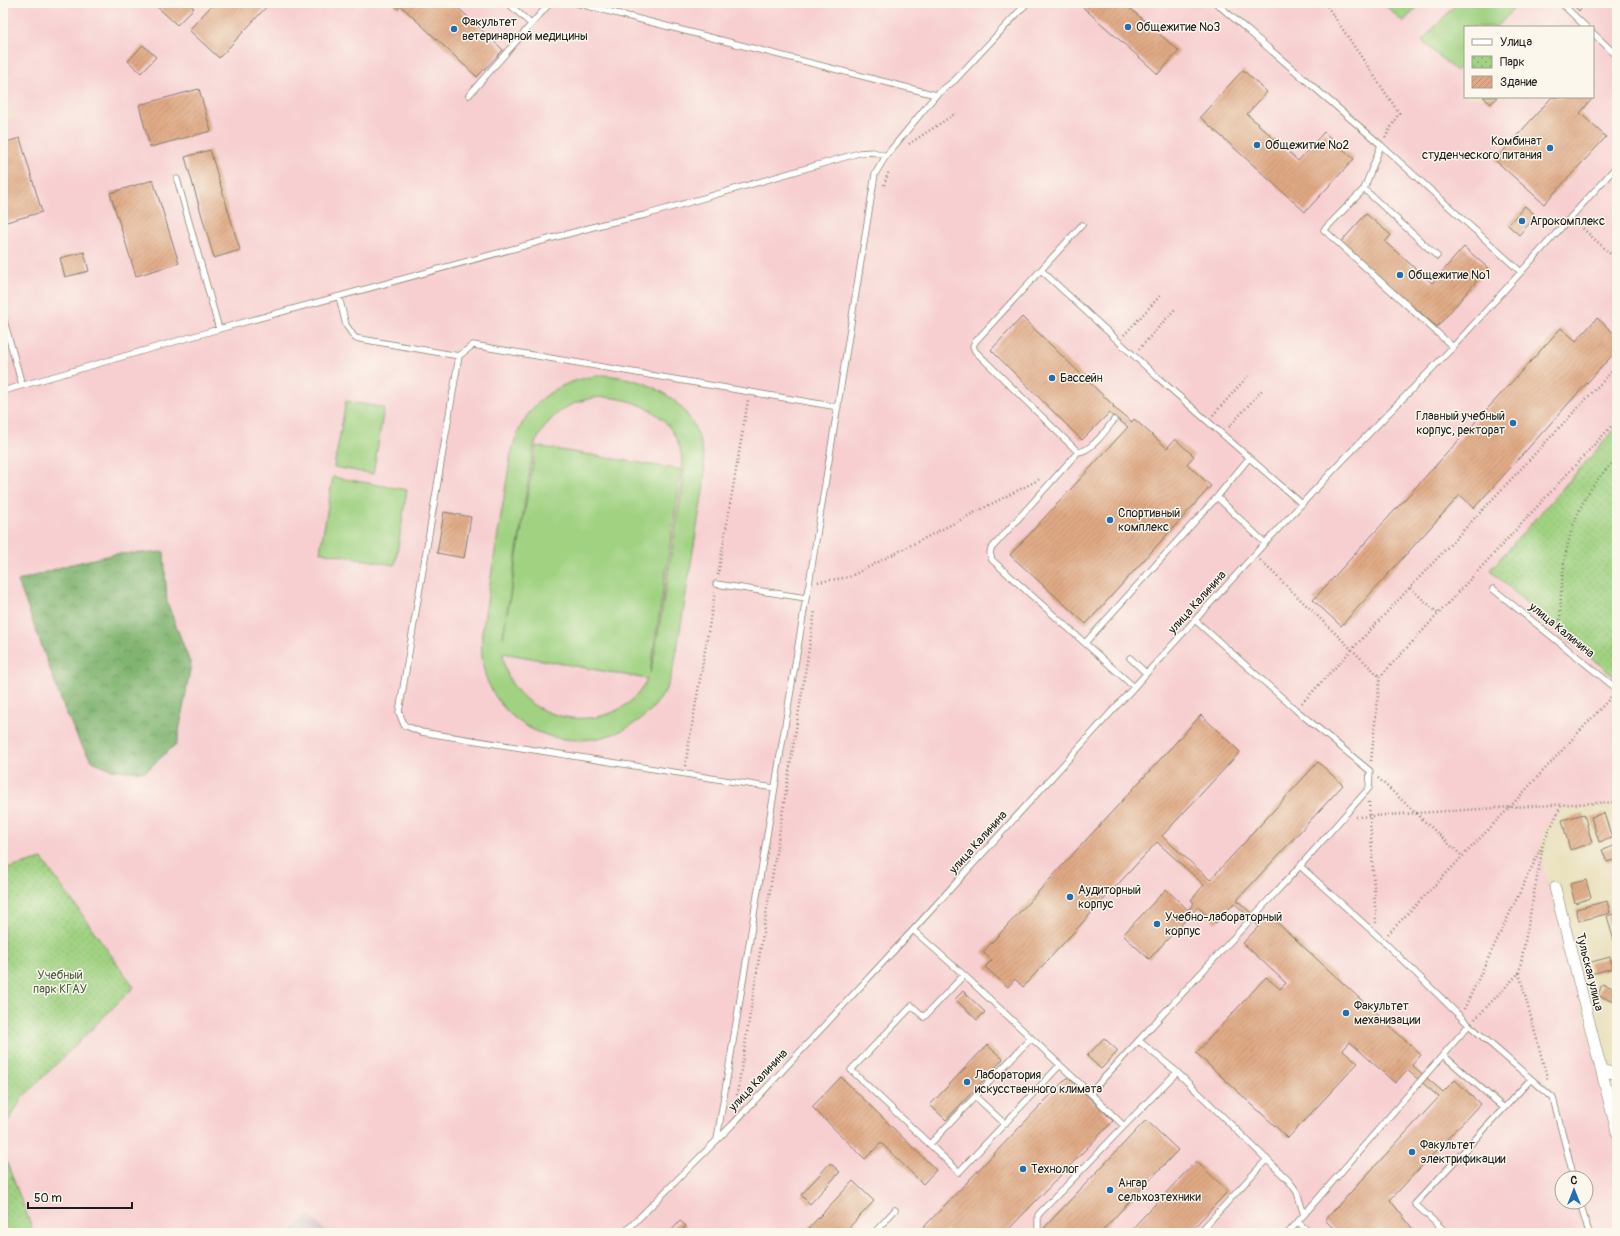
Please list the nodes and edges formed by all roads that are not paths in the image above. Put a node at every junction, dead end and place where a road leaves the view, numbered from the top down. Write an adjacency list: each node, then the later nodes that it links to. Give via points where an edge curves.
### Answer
1 (508, 3): 7 (lane)
2 (550, 3): 7 (lane)
3 (576, 3): 12 (lane)
4 (1027, 3): 12 (lane, via 955,80)
5 (1216, 3): 13 (lane)
6 (1561, 3): 8 (lane)
7 (531, 24): 11 (lane)
8 (1585, 26)
9 (1594, 34): 10 (lane)
10 (1617, 56)
11 (469, 95)
12 (936, 95): 14 (lane)
13 (1381, 145): 17 (lane); 21 (lane)
14 (886, 156): 22 (lane, via 873,152 859,153); 29 (lane, via 875,174)
15 (1617, 166): 21 (lane, улица Калинина)
16 (176, 179): 24 (lane)
17 (1364, 189): 19 (lane); 25 (lane, via 1324,230)
18 (1082, 225): 20 (lane)
19 (1437, 256)
20 (1041, 270): 31 (lane, via 973,346 975,351); 32 (lane)
21 (1521, 272): 25 (lane, улица Калинина)
22 (339, 297): 24 (lane); 26 (lane, via 346,325 355,338)
23 (3, 317): 27 (lane)
24 (219, 329): 27 (lane)
25 (1453, 347): 34 (lane, улица Калинина)
26 (459, 356): 29 (lane, via 473,345); 45 (lane, via 399,712 404,725 421,732)
27 (22, 385): 28 (lane)
28 (3, 391)
29 (838, 406): 38 (lane)
30 (1114, 420): 31 (lane, via 1089,448 1084,452)
31 (1078, 452): 40 (lane, via 990,553 992,560)
32 (1250, 458): 33 (lane); 34 (lane)
33 (1217, 497): 35 (lane); 40 (lane)
34 (1302, 504): 35 (lane, улица Калинина)
35 (1265, 543): 39 (lane, улица Калинина)
36 (716, 584): 38 (lane)
37 (1493, 589): 44 (lane, улица Калинина)
38 (806, 598): 45 (lane)
39 (1196, 620): 42 (lane, улица Калинина); 46 (lane, via 1296,710 1370,771 1369,788)
40 (1085, 643): 43 (lane)
41 (1130, 658): 42 (lane)
42 (1146, 673): 43 (lane, улица Калинина)
43 (1134, 687): 48 (lane, улица Калинина)
44 (1617, 690)
45 (774, 788): 65 (lane)
46 (1300, 866): 50 (lane, via 1377,935); 52 (lane)
47 (1556, 888): 55 (street, Тульская улица)
48 (913, 930): 49 (lane); 65 (lane, улица Калинина)
49 (964, 975): 51 (lane); 66 (lane, via 924,1017 912,1006 851,1070)
50 (1469, 1025): 53 (lane); 58 (lane)
51 (1031, 1038): 54 (lane); 60 (lane)
52 (1139, 1041): 56 (lane); 59 (lane)
53 (1443, 1055): 61 (lane); 71 (lane)
54 (1060, 1065): 59 (lane); 62 (lane)
55 (1601, 1070): 57 (street); 64 (street, Тульская улица)
56 (1177, 1072): 63 (lane); 67 (lane)
57 (1617, 1074)
58 (1531, 1079): 61 (lane); 68 (lane, via 1553,1098)
59 (1090, 1093): 63 (lane)
60 (976, 1096): 62 (lane); 66 (lane)
61 (1504, 1108): 79 (lane, via 1415,1204)
62 (1005, 1124): 66 (lane, via 959,1172)
63 (1124, 1126): 75 (lane, via 1038,1215)
64 (1617, 1132)
65 (717, 1140): 73 (lane, улица Калинина)
66 (930, 1144)
67 (1267, 1159): 71 (lane, via 1297,1192); 76 (lane)
68 (1572, 1170)
69 (896, 1210): 74 (lane)
70 (1582, 1210): 80 (lane)
71 (1304, 1215): 72 (lane)
72 (1298, 1222): 77 (lane); 78 (lane)
73 (624, 1233)
74 (874, 1233)
75 (1038, 1233)
76 (1200, 1233)
77 (1288, 1233)
78 (1310, 1233)
79 (1447, 1233)
80 (1589, 1233)

